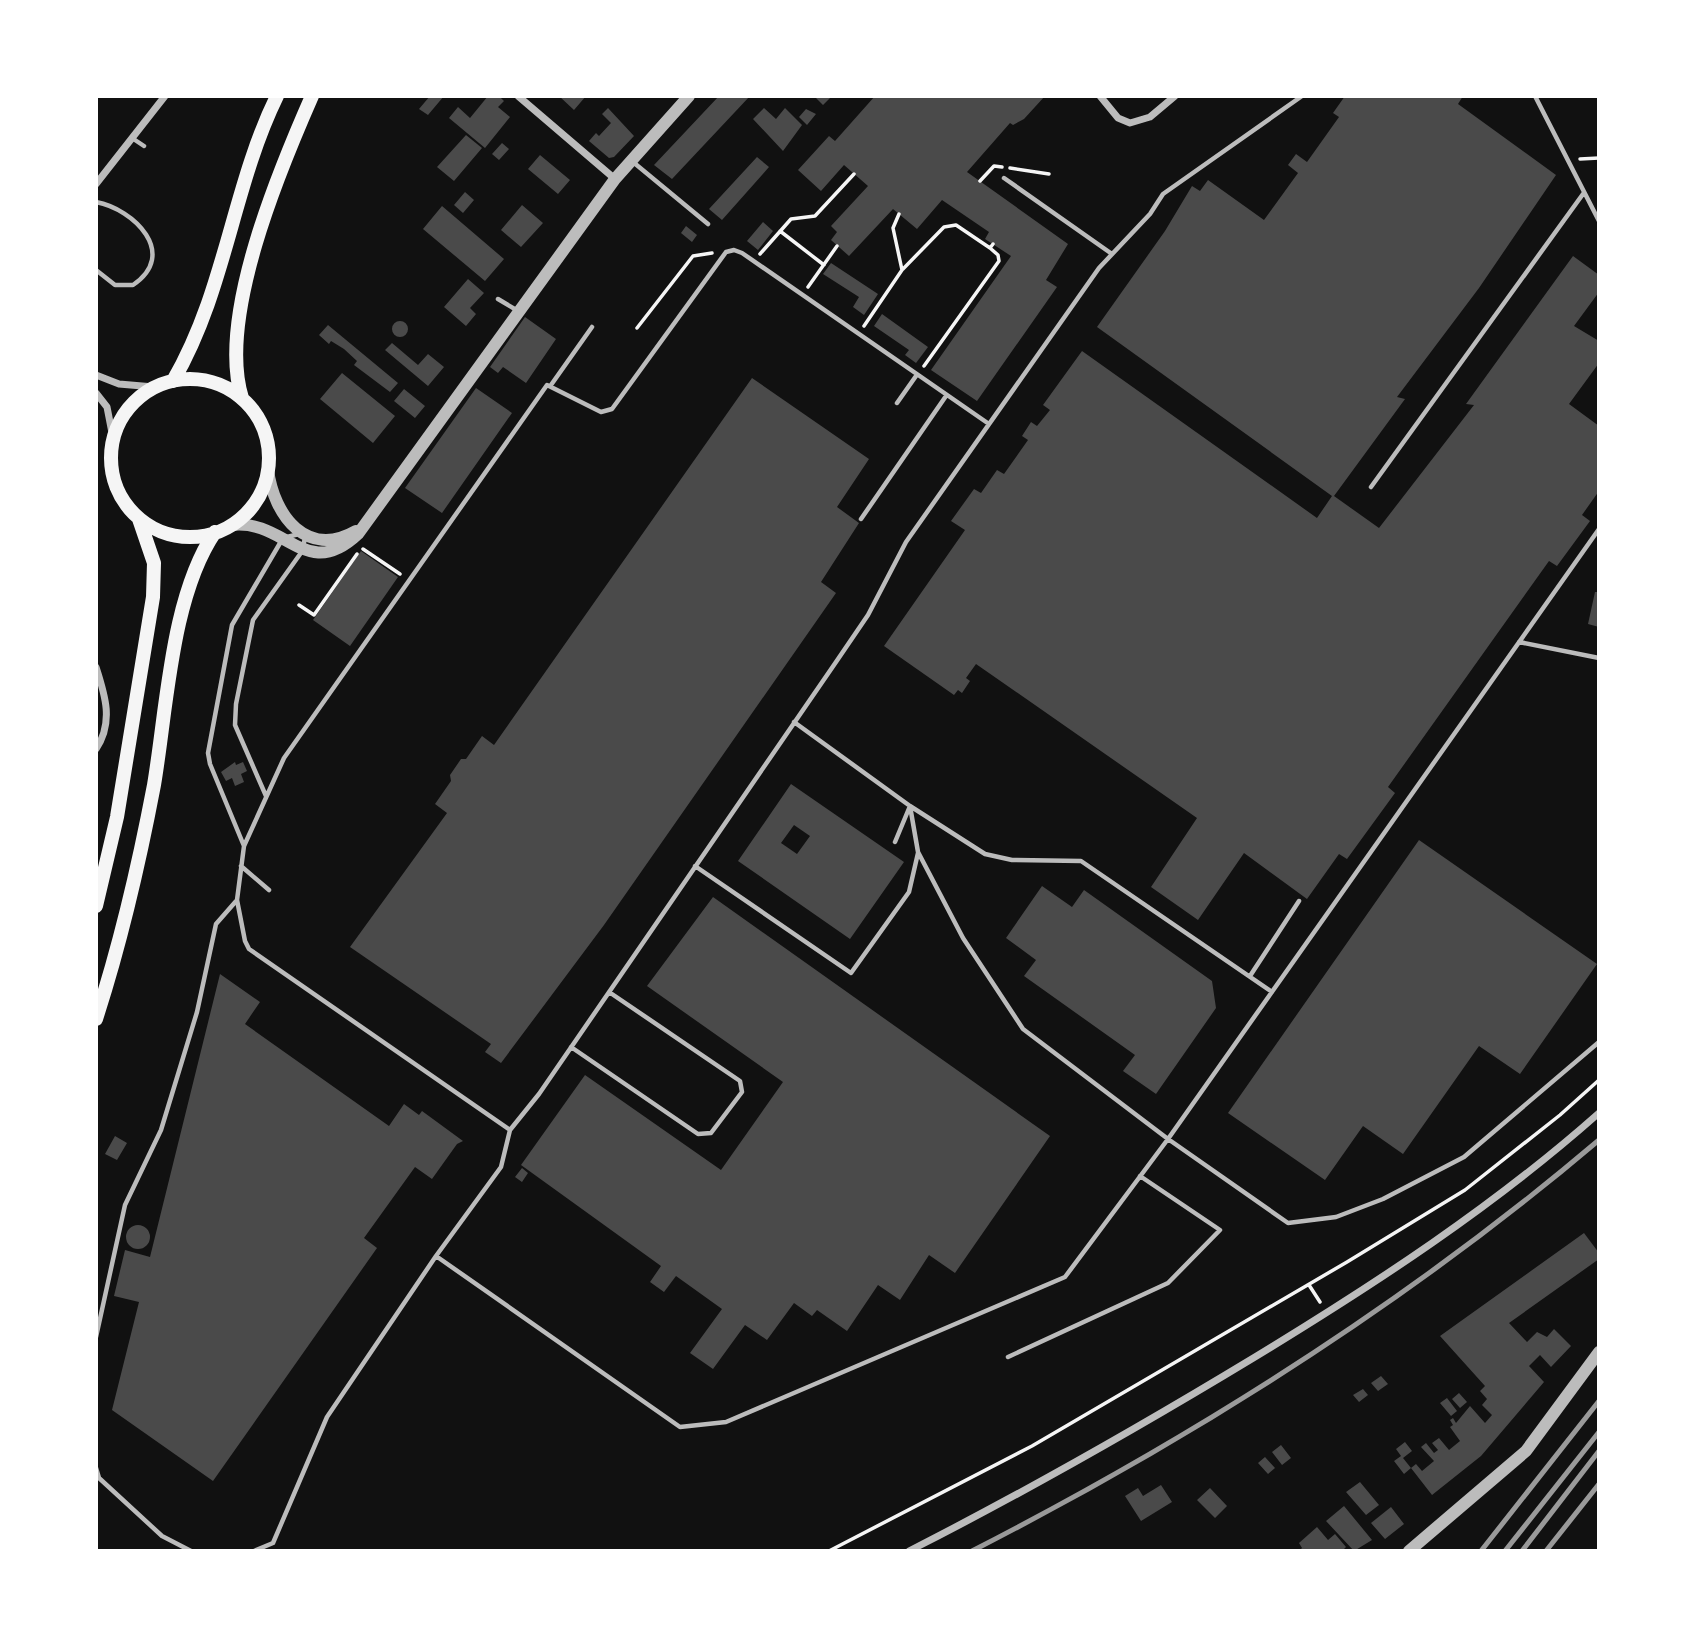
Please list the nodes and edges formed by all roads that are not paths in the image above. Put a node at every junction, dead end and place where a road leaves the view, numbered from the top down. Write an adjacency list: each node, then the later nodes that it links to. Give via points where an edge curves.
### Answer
1 (164, 96): 10 (street)
2 (277, 96): 27 (main road, via 257,142 202,324)
3 (312, 96): 32 (main road, via 275,187 251,266 236,341 236,376)
4 (517, 96): 14 (street)
5 (689, 96): 12 (street)
6 (1100, 96): 7 (street, via 1124,121 1143,120)
7 (1175, 96)
8 (1302, 96): 20 (lane, via 1160,197)
9 (1535, 96): 16 (lane)
10 (132, 138): 11 (lane); 15 (street)
11 (145, 146)
12 (631, 160): 14 (street); 19 (lane)
13 (1004, 178): 20 (lane)
14 (615, 179): 23 (street)
15 (96, 184)
16 (1583, 194): 18 (lane); 37 (lane)
17 (96, 202): 21 (lane, via 118,207 136,220 152,253 147,271 133,285 115,285)
18 (1599, 221)
19 (708, 223)
20 (1112, 254): 34 (lane)
21 (96, 270)
22 (498, 299): 23 (lane)
23 (518, 312): 38 (street)
24 (592, 327): 28 (lane)
25 (96, 375): 29 (street, via 119,384)
26 (916, 376): 28 (lane, via 733,250 726,252 612,409 601,411); 31 (lane); 33 (lane)
27 (173, 381): 29 (main road); 32 (main road, via 205,380)
28 (551, 385): 52 (lane, via 284,758)
29 (153, 387): 35 (main road, via 128,408)
30 (96, 393): 35 (street, via 107,407)
31 (946, 396): 34 (lane); 40 (lane)
32 (242, 398): 36 (main road, via 264,431)
33 (897, 404)
34 (989, 424): 50 (lane, via 905,542 868,615)
35 (113, 438): 39 (main road, via 111,462 116,485)
36 (268, 470): 41 (main road, via 256,501); 44 (street, via 281,512)
37 (1371, 487)
38 (374, 515): 44 (street, via 355,532 332,541); 46 (street, via 339,550 322,555)
39 (138, 517): 43 (main road, via 179,536); 62 (main road, via 154,563 153,597 117,817)
40 (862, 519)
41 (232, 524): 43 (main road); 45 (street, via 257,526)
42 (1599, 529): 47 (lane)
43 (215, 532): 66 (main road, via 192,576 144,836)
44 (305, 534): 45 (lane); 46 (lane)
45 (283, 538): 46 (street); 55 (lane, via 232,625 208,753)
46 (303, 550): 52 (lane, via 253,620 236,704 235,724)
47 (1519, 642): 48 (lane); 65 (lane)
48 (1599, 659)
49 (96, 667): 51 (street, via 107,709 104,735)
50 (794, 722): 53 (lane); 58 (lane)
51 (96, 749)
52 (267, 797): 55 (lane)
53 (910, 806): 54 (lane); 56 (lane); 63 (lane, via 985,854 1012,860 1081,861)
54 (895, 842)
55 (244, 846): 57 (lane)
56 (918, 852): 58 (lane, via 909,892 851,973); 71 (lane, via 963,938 1023,1028)
57 (241, 866): 59 (lane); 60 (lane)
58 (695, 866): 64 (lane)
59 (269, 890)
60 (237, 900): 70 (lane, via 249,949); 74 (lane, via 216,924 197,1012 161,1130 125,1205)
61 (1299, 901): 63 (lane)
62 (96, 906)
63 (1250, 976): 65 (lane)
64 (609, 992): 68 (lane); 68 (lane, via 740,1081 742,1091 711,1133 698,1134)
65 (1272, 992): 71 (lane)
66 (96, 1019)
67 (1599, 1042): 71 (lane, via 1464,1157 1383,1199 1336,1217 1288,1223)
68 (571, 1047): 70 (lane)
69 (1599, 1113): 80 (street, via 1450,1231 1326,1313 1125,1436)
70 (510, 1130): 73 (lane, via 501,1167)
71 (1168, 1139): 72 (lane)
72 (1140, 1176): 73 (lane, via 1065,1278 726,1422 680,1427); 76 (lane, via 1220,1230 1168,1283)
73 (436, 1256): 79 (lane, via 327,1417 273,1543)
74 (96, 1337)
75 (1599, 1352): 81 (street, via 1526,1451)
76 (1008, 1357)
77 (96, 1468): 78 (lane, via 99,1478 162,1536)
78 (191, 1551)
79 (254, 1551)
80 (909, 1551)
81 (1409, 1551)

